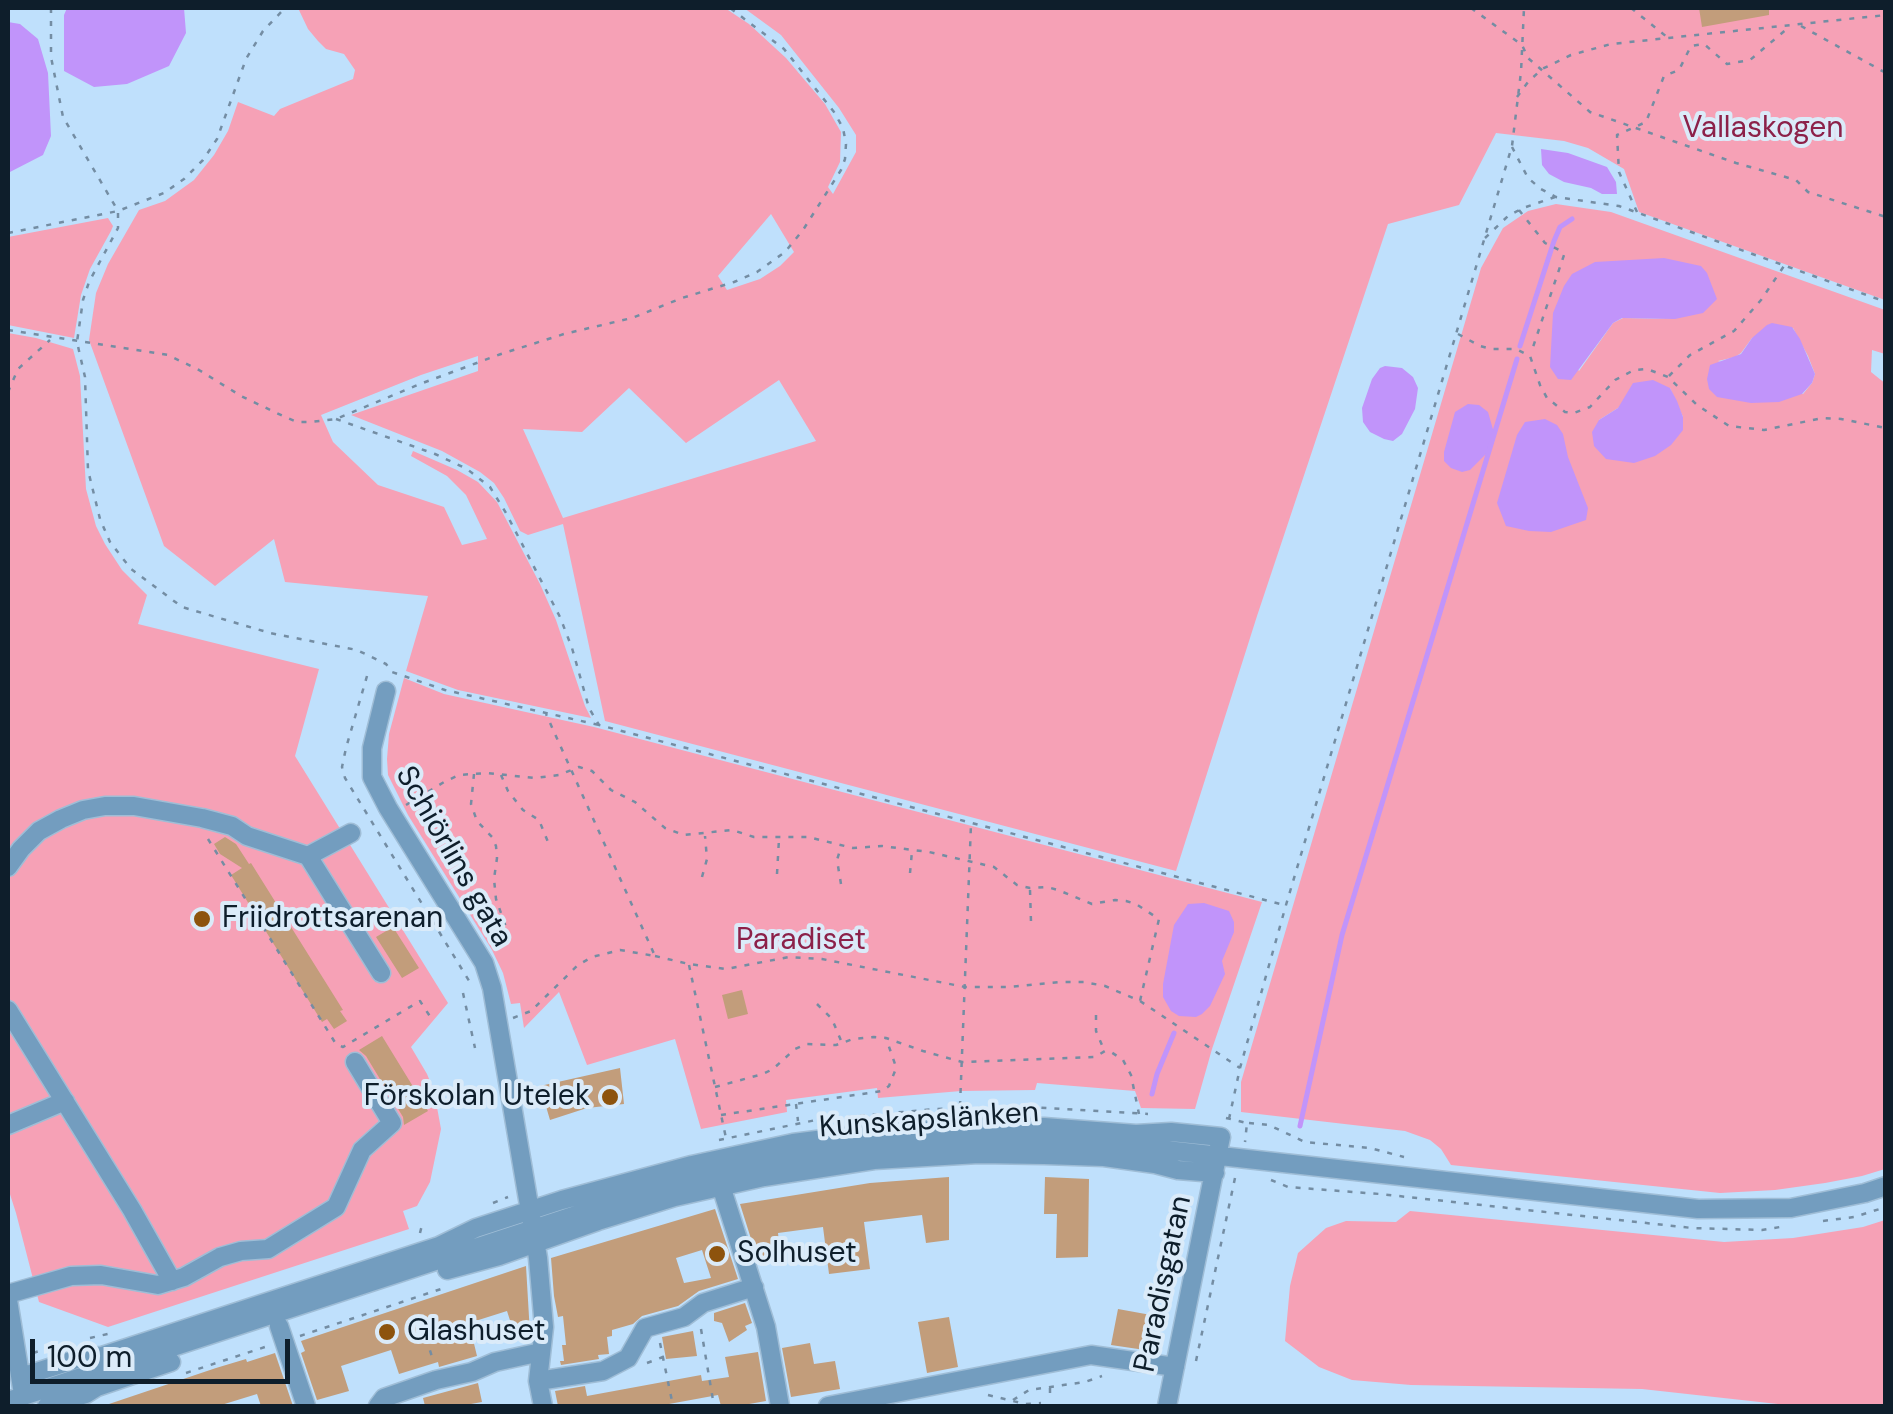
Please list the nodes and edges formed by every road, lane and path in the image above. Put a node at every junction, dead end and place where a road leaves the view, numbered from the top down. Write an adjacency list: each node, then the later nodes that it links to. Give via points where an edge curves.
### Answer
1 (51, 8): 19 (path, via 51,57 63,116)
2 (285, 8): 19 (path, via 246,59 203,160 164,194)
3 (730, 8): 33 (path, via 784,49 834,112 846,144 841,170 785,252 734,282 501,354)
4 (1471, 8): 11 (path)
5 (1524, 8): 11 (path)
6 (1632, 8): 10 (path)
7 (1886, 15): 8 (path)
8 (1800, 25): 9 (path); 13 (path)
9 (1789, 27): 10 (path); 15 (path, via 1750,60 1726,64 1704,44 1691,46 1679,70 1664,76 1646,122)
10 (1668, 38): 12 (path, via 1611,44)
11 (1522, 45): 12 (path); 14 (path)
12 (1542, 69): 14 (path); 15 (path, via 1590,112)
13 (1886, 73)
14 (1517, 98): 16 (path)
15 (1636, 128): 20 (path, via 1617,135 1619,172); 21 (path)
16 (1512, 146): 17 (path, via 1528,178); 23 (path)
17 (1556, 197): 18 (path); 20 (path)
18 (1519, 210): 23 (path); 30 (path, via 1564,255)
19 (118, 211): 22 (path); 29 (path, via 118,228 89,282)
20 (1637, 212): 24 (path)
21 (1886, 217)
22 (8, 233)
23 (1484, 239): 27 (path)
24 (1784, 266): 25 (path); 31 (path, via 1734,331 1690,355)
25 (1886, 302)
26 (8, 330): 28 (path)
27 (1455, 332): 30 (path, via 1480,346); 59 (path)
28 (52, 338): 29 (path); 32 (path, via 18,369)
29 (78, 342): 33 (path, via 168,355 297,422); 37 (path, via 88,470 110,542 131,568 182,606 357,650 392,672 445,690)
30 (1530, 356): 31 (path, via 1547,398 1565,412 1590,407 1623,374 1647,370)
31 (1668, 377): 34 (path, via 1729,426 1764,430 1823,418)
32 (8, 392)
33 (336, 419): 38 (path, via 435,454 490,486 560,617)
34 (1886, 428)
35 (366, 676): 66 (path, via 346,748 345,778)
36 (386, 691): 66 (street, Schiörlins gata, via 372,777 484,962)
37 (546, 712): 38 (path); 39 (path)
38 (599, 725): 44 (path)
39 (572, 769): 41 (path, via 535,778); 46 (path, via 592,770 665,828); 62 (path)
40 (474, 773): 41 (path); 42 (path, via 444,782); 61 (path, via 473,814 496,846 496,899)
41 (500, 774): 48 (path, via 523,810 544,827)
42 (400, 809)
43 (194, 816): 51 (street); 53 (street, via 134,806 84,810 39,831); 73 (path, via 336,1044 343,1047 420,1001)
44 (971, 823): 52 (path); 59 (path)
45 (351, 833): 51 (street)
46 (704, 834): 47 (path, via 732,830); 56 (path)
47 (779, 838): 49 (path); 55 (path)
48 (548, 842)
49 (842, 846): 50 (path); 57 (path)
50 (912, 850): 52 (path); 54 (path)
51 (308, 856): 64 (street)
52 (969, 862): 58 (path, via 994,867); 65 (path)
53 (8, 867)
54 (910, 873)
55 (777, 874)
56 (702, 877)
57 (840, 884)
58 (1030, 888): 60 (path); 68 (path, via 1058,890 1092,904 1136,904 1158,919)
59 (1286, 905): 80 (path)
60 (1031, 922)
61 (506, 927)
62 (656, 956): 63 (path); 72 (path, via 620,950 592,957 531,1011)
63 (689, 964): 65 (path, via 726,968 790,957); 81 (path)
64 (381, 973)
65 (964, 987): 68 (path, via 1084,982); 79 (path)
66 (483, 989): 98 (street, Schiörlins gata)
67 (463, 993): 76 (path)
68 (1140, 1001): 80 (path)
69 (817, 1004): 75 (path)
70 (8, 1010): 82 (street)
71 (1096, 1016): 77 (path)
72 (510, 1020)
73 (433, 1021)
74 (886, 1038): 75 (path); 79 (path); 83 (path, via 895,1071 882,1092)
75 (842, 1043): 81 (path, via 795,1048 763,1074)
76 (475, 1048)
77 (1105, 1051): 79 (path, via 1095,1058); 85 (path, via 1123,1060)
78 (355, 1062): 100 (street, via 392,1123 362,1150 336,1207 268,1249 220,1257)
79 (962, 1062): 84 (path)
80 (1240, 1068): 87 (path, via 1230,1119)
81 (716, 1087): 86 (path)
82 (64, 1101): 89 (street); 100 (street)
83 (796, 1102): 86 (path); 88 (path)
84 (960, 1108)
85 (1139, 1114)
86 (722, 1115): 90 (path)
87 (1247, 1122): 91 (path); 92 (path, via 1305,1142)
88 (798, 1123)
89 (8, 1125)
90 (726, 1138)
91 (1246, 1139)
92 (1404, 1157)
93 (1216, 1164): 95 (street, via 1178,1170 1104,1157 980,1154 874,1160); 96 (street, Kunskapslänken, via 1698,1209 1791,1208); 98 (street, Kunskapslänken, via 1045,1140 858,1150 696,1178); 109 (street, Paradisgatan)
94 (1235, 1177): 109 (path)
95 (722, 1186): 98 (street); 102 (street)
96 (1886, 1186)
97 (422, 1225): 99 (path)
98 (533, 1228): 106 (street, via 500,1256); 108 (street, Schiörlins gata); 111 (street, via 476,1228 439,1246); 120 (street, Kunskapslänken)
99 (421, 1234)
100 (172, 1282): 103 (street, via 71,1276)
101 (449, 1287): 106 (path)
102 (754, 1287): 104 (street); 128 (street)
103 (8, 1297): 111 (street)
104 (698, 1307): 105 (street); 127 (path)
105 (645, 1328): 115 (street, via 628,1358 602,1370); 126 (path, via 661,1344)
106 (282, 1334): 112 (path); 122 (street); 123 (street)
107 (426, 1338): 114 (path)
108 (541, 1352): 114 (street); 115 (street, Schiörlins gata)
109 (1185, 1366): 129 (street, via 1091,1355); 130 (street, Paradisgatan)
110 (1105, 1374): 116 (path)
111 (21, 1377): 120 (street)
112 (175, 1377)
113 (1050, 1377): 116 (path)
114 (439, 1380): 124 (street, via 384,1398)
115 (538, 1381): 125 (street, Schiörlins gata)
116 (1050, 1386): 118 (path); 119 (path)
117 (988, 1396): 118 (path)
118 (1013, 1400): 121 (path)
119 (1050, 1400)
120 (18, 1402)
121 (1041, 1403)
122 (47, 1406)
123 (306, 1406)
124 (378, 1406)
125 (543, 1406)
126 (672, 1406)
127 (714, 1406)
128 (780, 1406)
129 (828, 1406)
130 (1167, 1406)

